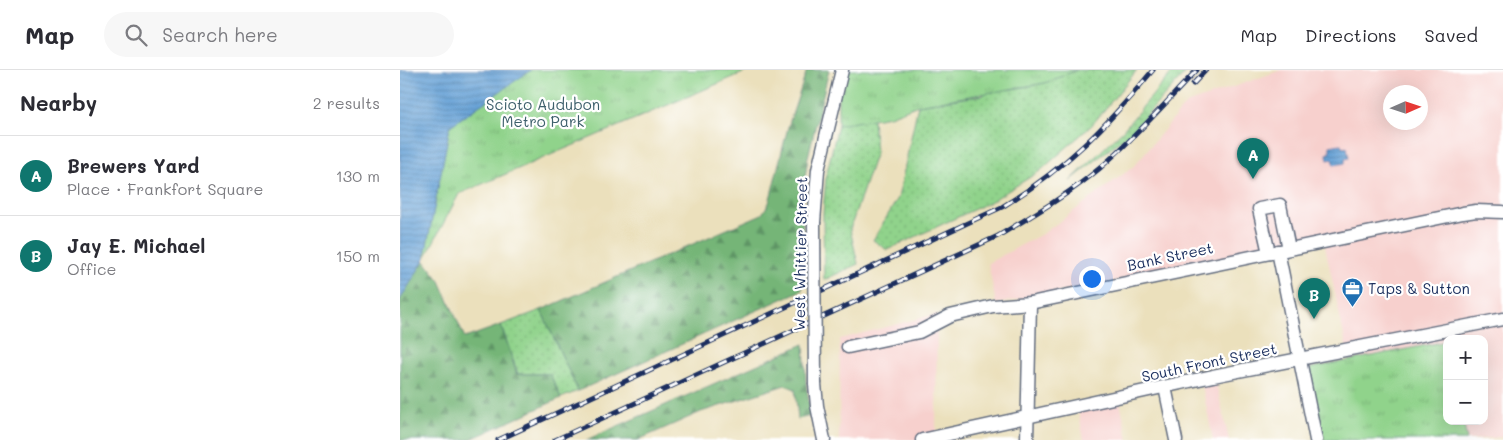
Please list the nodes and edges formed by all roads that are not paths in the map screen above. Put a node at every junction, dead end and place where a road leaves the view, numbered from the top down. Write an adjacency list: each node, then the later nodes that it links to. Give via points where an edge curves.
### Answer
1 (842, 70): 10 (street, West Whittier Street, bridge, via 818,170 814,222 815,384)
2 (1503, 212): 3 (street, Bank Street, via 1476,211)
3 (1279, 251): 4 (street, Bank Street); 7 (street)
4 (1030, 303): 6 (street, Bank Street, via 993,306 950,316 919,332); 9 (street)
5 (1503, 319): 7 (street, South Front Street)
6 (848, 347)
7 (1300, 360): 8 (street, South Front Street); 14 (street)
8 (1165, 387): 9 (street, South Front Street); 13 (street)
9 (1028, 417): 11 (street, South Front Street); 12 (street)
10 (824, 440)
11 (922, 440)
12 (1027, 440)
13 (1176, 440)
14 (1316, 440)

